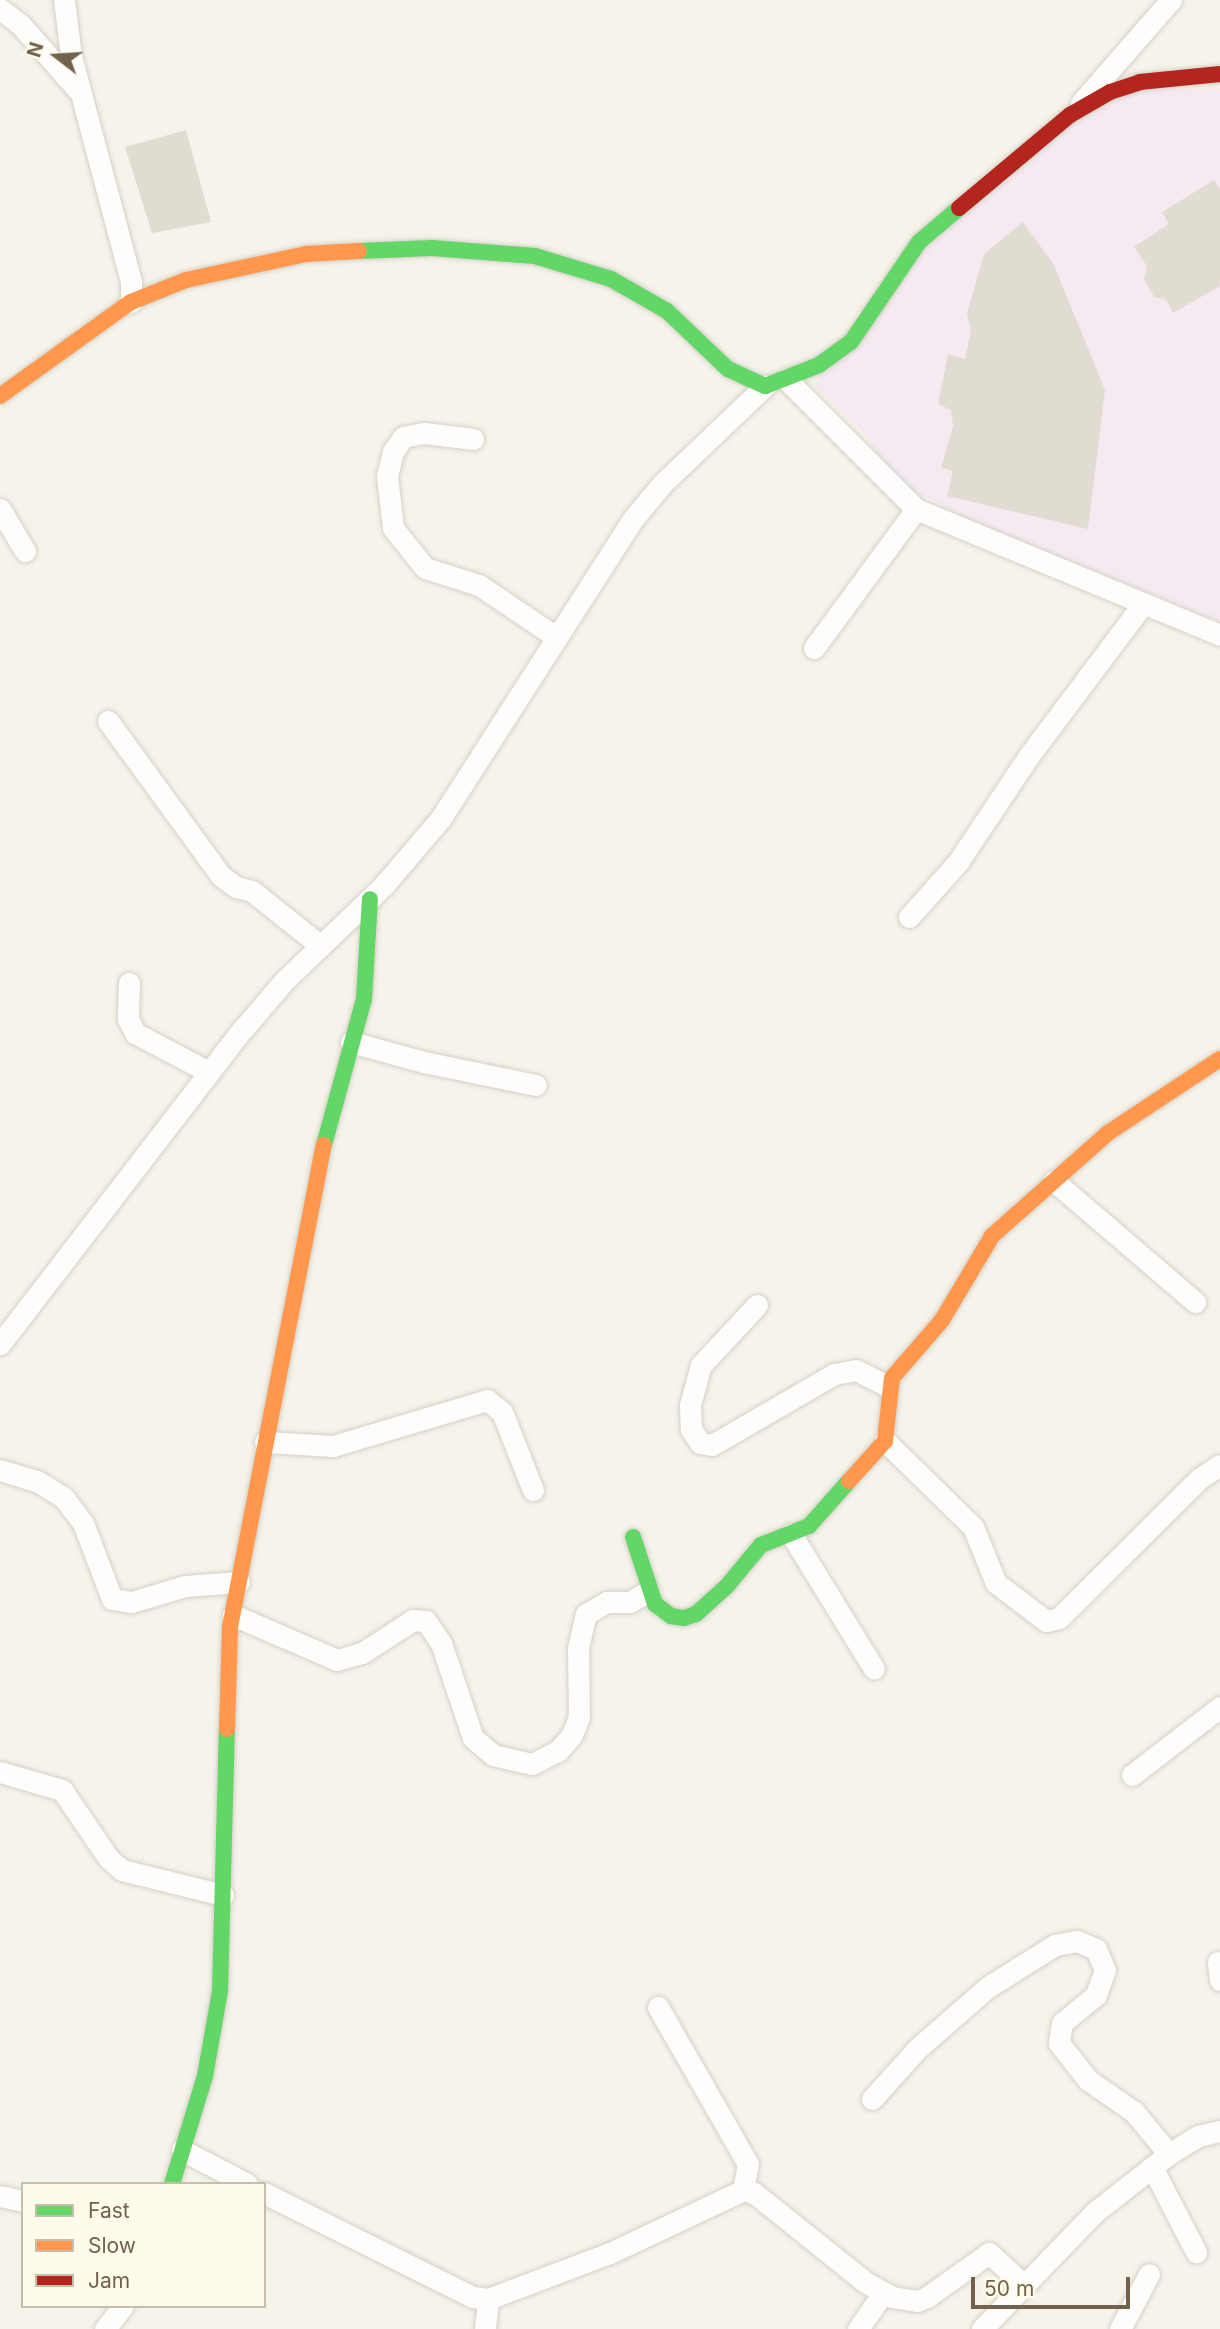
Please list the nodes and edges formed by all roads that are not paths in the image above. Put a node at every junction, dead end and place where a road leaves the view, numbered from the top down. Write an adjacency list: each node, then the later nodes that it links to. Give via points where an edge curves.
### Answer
1 (64, 0): 6 (street, via 71,56)
2 (1171, 0): 5 (street)
3 (0, 9): 6 (street, via 20,24 79,91)
4 (1220, 74): 5 (street, via 1140,82 1110,92)
5 (1070, 115): 8 (street, via 919,242 851,342 819,365)
6 (93, 131): 7 (street, via 131,282)
7 (131, 302): 9 (street, via 186,280 306,254 432,248 535,256 611,279 667,311 728,369); 10 (street)
8 (786, 379): 9 (street); 13 (street)
9 (765, 386): 17 (street, via 648,501 593,575)
10 (0, 396)
11 (473, 439): 17 (street, via 424,433 403,437 387,476 393,528 425,568 479,585)
12 (0, 509): 14 (street)
13 (916, 509): 15 (street); 18 (street)
14 (25, 551)
15 (1143, 604): 16 (street); 21 (street, via 1028,757 958,862)
16 (1220, 635)
17 (556, 637): 20 (street, via 442,818)
18 (814, 648)
19 (108, 721): 22 (street, via 220,876 252,891)
20 (370, 900): 22 (street); 24 (street, via 368,967)
21 (909, 917)
22 (321, 946): 26 (street, via 284,981)
23 (129, 982): 26 (street, via 128,1019 135,1033)
24 (351, 1042): 27 (street); 34 (street, via 314,1183)
25 (1220, 1059): 28 (street, via 1108,1132)
26 (209, 1072): 31 (street)
27 (536, 1085)
28 (1054, 1181): 29 (street); 32 (street, via 980,1250 942,1320)
29 (1195, 1302)
30 (757, 1306): 32 (street, via 701,1365 690,1405 691,1429 700,1443 712,1445 834,1374 856,1370)
31 (0, 1344)
32 (888, 1386): 33 (street)
33 (885, 1441): 35 (street, via 973,1527 996,1583 1046,1621 1059,1618 1200,1478); 38 (street, via 828,1509)
34 (265, 1442): 37 (street, via 333,1446 488,1399 502,1412); 40 (street)
35 (1220, 1465)
36 (0, 1470): 40 (street, via 37,1480 64,1498 83,1522 112,1598 132,1602 185,1586)
37 (533, 1490)
38 (792, 1534): 41 (street, via 761,1545 696,1614 671,1616 655,1604); 43 (street)
39 (633, 1537): 41 (street)
40 (239, 1582): 42 (street)
41 (648, 1591): 42 (street, via 630,1602 607,1602 586,1614 578,1648 579,1717 572,1735 558,1751 532,1764 493,1755 473,1738 440,1643 426,1621 414,1620 362,1653 337,1660)
42 (233, 1615): 47 (street, via 226,1664)
43 (874, 1669)
44 (1220, 1707): 46 (street)
45 (0, 1772): 47 (street, via 62,1790 109,1859 122,1870)
46 (1132, 1775)
47 (223, 1895): 51 (street, via 217,2022)
48 (657, 2007): 55 (street, via 748,2164)
49 (872, 2099): 52 (street, via 918,2048 988,1987 1055,1945 1077,1941 1096,1949 1103,1958 1103,1978 1096,1995 1062,2023 1059,2043 1088,2080 1135,2112)
50 (1220, 2131): 52 (street, via 1198,2136)
51 (182, 2150): 53 (street); 54 (street)
52 (1160, 2161): 59 (street); 61 (street, via 1094,2212)
53 (173, 2182)
54 (243, 2182)
55 (743, 2190): 62 (street, via 754,2193); 63 (street, via 610,2253)
56 (266, 2194): 63 (street, via 473,2297)
57 (0, 2196): 58 (street)
58 (21, 2201)
59 (1196, 2252)
60 (1149, 2274): 69 (street)
61 (1024, 2284): 62 (street, via 989,2253 917,2301); 68 (street)
62 (883, 2293): 67 (street)
63 (488, 2300): 66 (street)
64 (121, 2308): 65 (street)
65 (105, 2329)
66 (485, 2329)
67 (858, 2329)
68 (982, 2329)
69 (1120, 2329)

